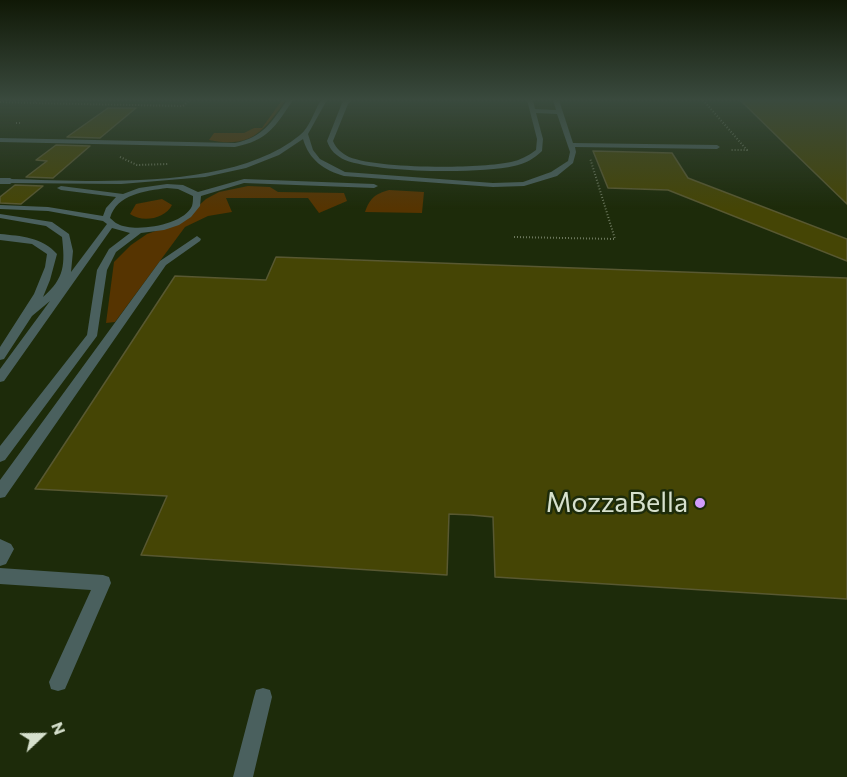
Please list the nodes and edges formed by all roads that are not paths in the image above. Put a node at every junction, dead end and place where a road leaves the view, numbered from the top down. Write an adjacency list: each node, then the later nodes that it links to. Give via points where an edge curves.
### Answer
1 (264, 136): 7 (lane, via 235,145)
2 (302, 136): 10 (lane, via 277,154)
3 (305, 136): 12 (lane, via 313,157 344,174)
4 (331, 136): 5 (lane, via 331,145 349,159 381,165 485,168 526,160 539,151)
5 (538, 136)
6 (568, 136): 8 (lane)
7 (0, 140)
8 (571, 145): 9 (lane); 12 (lane, via 571,162 554,174 524,184)
9 (721, 149)
10 (231, 170): 11 (lane, via 122,181); 13 (lane)
11 (5, 181): 15 (lane)
12 (493, 185): 14 (lane, via 450,189 244,181)
13 (167, 186): 14 (lane); 15 (lane)
14 (197, 195): 19 (lane, via 195,208 188,216 162,227)
15 (124, 196): 18 (lane, via 107,211)
16 (0, 207): 18 (lane, via 48,209)
17 (0, 216): 22 (lane, via 49,224 66,236 70,260 63,285)
18 (108, 222): 19 (lane, via 119,229); 24 (lane)
19 (139, 230): 25 (lane, via 112,251 102,270 92,336)
20 (0, 237): 22 (lane, via 28,239 44,245 52,255)
21 (197, 239): 26 (lane, via 163,263)
22 (27, 316): 23 (lane)
23 (0, 356)
24 (0, 378)
25 (0, 456)
26 (0, 492)
27 (0, 547): 28 (lane, via 6,549)
28 (0, 558)
29 (0, 576): 30 (lane, via 103,583)
30 (58, 682)
31 (263, 697): 32 (lane)
32 (243, 777)

